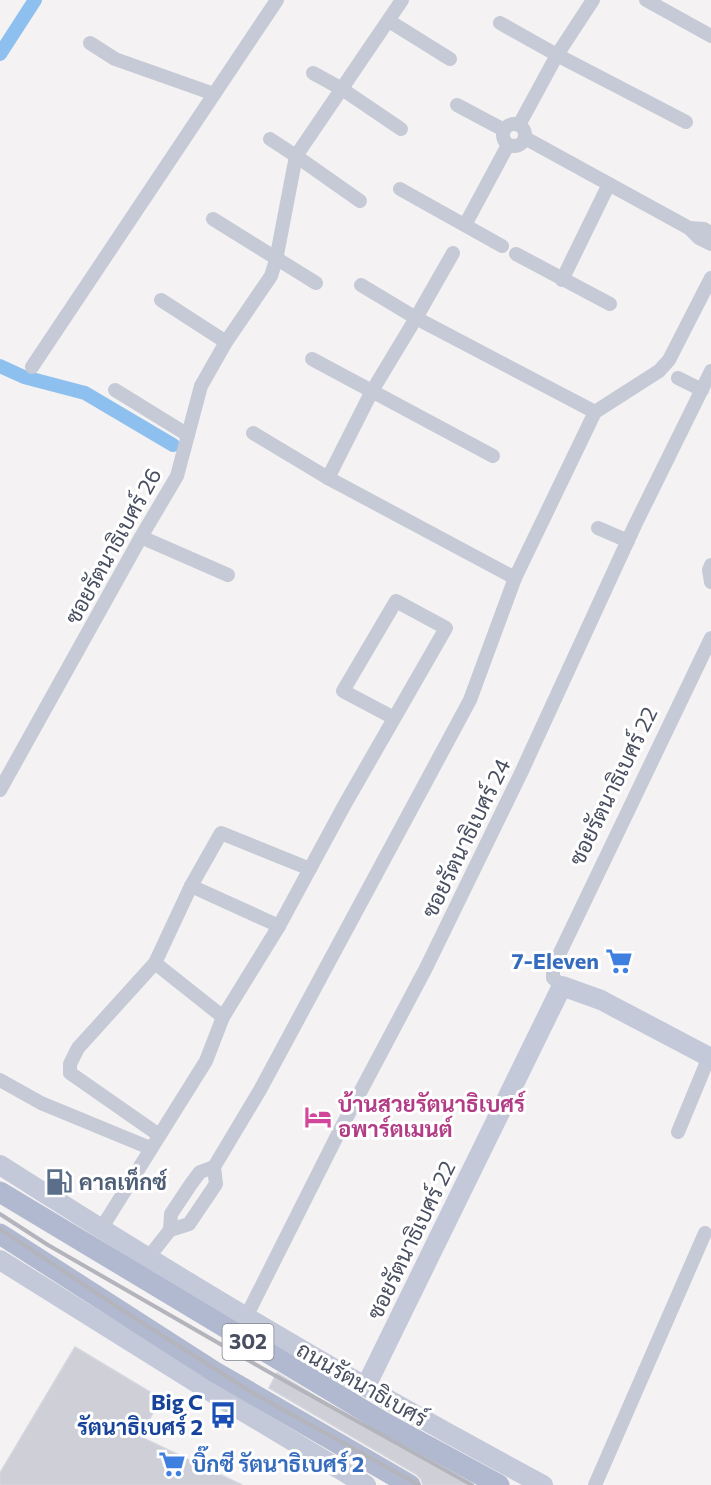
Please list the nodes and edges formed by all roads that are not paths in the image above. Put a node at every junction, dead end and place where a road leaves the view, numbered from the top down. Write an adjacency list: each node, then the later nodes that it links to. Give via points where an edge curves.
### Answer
1 (277, 0): 13 (street)
2 (402, 0): 5 (street, ซอยรัตนาธิเบศร์ 26)
3 (593, 0): 9 (street)
4 (646, 0): 7 (street)
5 (389, 21): 10 (street); 12 (street, ซอยรัตนาธิเบศร์ 26)
6 (500, 22): 9 (street)
7 (711, 36)
8 (90, 43): 13 (street, via 115,59)
9 (557, 55): 15 (street); 18 (street)
10 (450, 59)
11 (313, 73): 12 (street)
12 (342, 88): 16 (street); 21 (street, ซอยรัตนาธิเบศร์ 26)
13 (214, 94): 43 (street)
14 (457, 105): 17 (street)
15 (686, 122)
16 (401, 129)
17 (504, 130): 18 (street, via 510,125); 20 (street, via 503,139)
18 (522, 132): 20 (street, via 519,146); 22 (street)
19 (270, 139): 21 (street)
20 (508, 146): 26 (street)
21 (296, 156): 24 (street); 33 (street, ซอยรัตนาธิเบศร์ 26)
22 (609, 184): 27 (street); 35 (street)
23 (400, 189): 26 (street)
24 (360, 201)
25 (213, 219): 33 (street)
26 (465, 225): 30 (street)
27 (689, 228): 28 (street); 29 (street)
28 (711, 233)
29 (711, 244)
30 (502, 246)
31 (453, 253): 40 (street)
32 (516, 254): 35 (street)
33 (276, 260): 36 (street); 41 (street, ซอยรัตนาธิเบศร์ 26, via 271,276)
34 (711, 278): 49 (street, via 669,360 659,371)
35 (562, 280): 39 (street)
36 (316, 283)
37 (361, 285): 40 (street)
38 (161, 300): 41 (street)
39 (610, 304)
40 (416, 318): 48 (street); 49 (street)
41 (226, 342): 51 (street, ซอยรัตนาธิเบศร์ 26, via 201,386)
42 (312, 359): 48 (street)
43 (32, 367)
44 (711, 371): 47 (street, ซอยรัตนาธิเบศร์ 24)
45 (678, 378): 47 (street)
46 (115, 390): 51 (street)
47 (702, 390): 56 (street, ซอยรัตนาธิเบศร์ 24)
48 (372, 391): 52 (street); 53 (street)
49 (595, 412): 59 (street)
50 (253, 433): 53 (street)
51 (188, 435): 55 (street, ซอยรัตนาธิเบศร์ 26, via 177,476)
52 (493, 456)
53 (328, 478): 59 (street)
54 (598, 528): 56 (street)
55 (141, 537): 58 (street); 63 (street, ซอยรัตนาธิเบศร์ 26)
56 (627, 541): 84 (street, ซอยรัตนาธิเบศร์ 24, via 426,968)
57 (711, 565): 60 (street)
58 (228, 575)
59 (515, 578): 76 (street, via 470,700 261,1090)
60 (711, 582)
61 (711, 638): 68 (street, ซอยรัตนาธิเบศร์ 22, via 557,959 553,978)
62 (394, 718): 62 (street, via 446,628 396,601 343,691); 64 (street)
63 (0, 790)
64 (310, 869): 65 (street, via 221,833); 66 (street)
65 (191, 886): 66 (street); 67 (street)
66 (279, 926): 69 (street)
67 (155, 963): 69 (street); 73 (street, via 78,1048 70,1073)
68 (562, 986): 70 (main road, via 601,1000); 85 (main road, ซอยรัตนาธิเบศร์ 22)
69 (223, 1017): 73 (street, via 206,1061)
70 (710, 1058): 72 (street)
71 (0, 1080): 74 (street, via 41,1103)
72 (678, 1132)
73 (159, 1135): 74 (street)
74 (150, 1148): 78 (street)
75 (0, 1165): 78 (main road, ถนนรัตนาธิเบศร์ / 302)
76 (214, 1167): 79 (street, via 200,1172 191,1184 171,1214); 79 (street, via 216,1185 189,1224)
77 (0, 1192): 88 (main road, ถนนรัตนาธิเบศร์ / 302, via 383,1422)
78 (101, 1230): 82 (main road, ถนนรัตนาธิเบศร์ / 302)
79 (170, 1230): 82 (street)
80 (705, 1233): 90 (street)
81 (0, 1234): 87 (main road, 302, via 215,1372)
82 (148, 1258): 84 (main road, ถนนรัตนาธิเบศร์ / 302)
83 (0, 1260): 86 (main road, 302)
84 (246, 1317): 85 (main road, ถนนรัตนาธิเบศร์ / 302)
85 (366, 1386): 89 (main road, ถนนรัตนาธิเบศร์ / 302)
86 (366, 1485)
87 (410, 1485)
88 (499, 1485)
89 (543, 1485)
90 (595, 1485)

